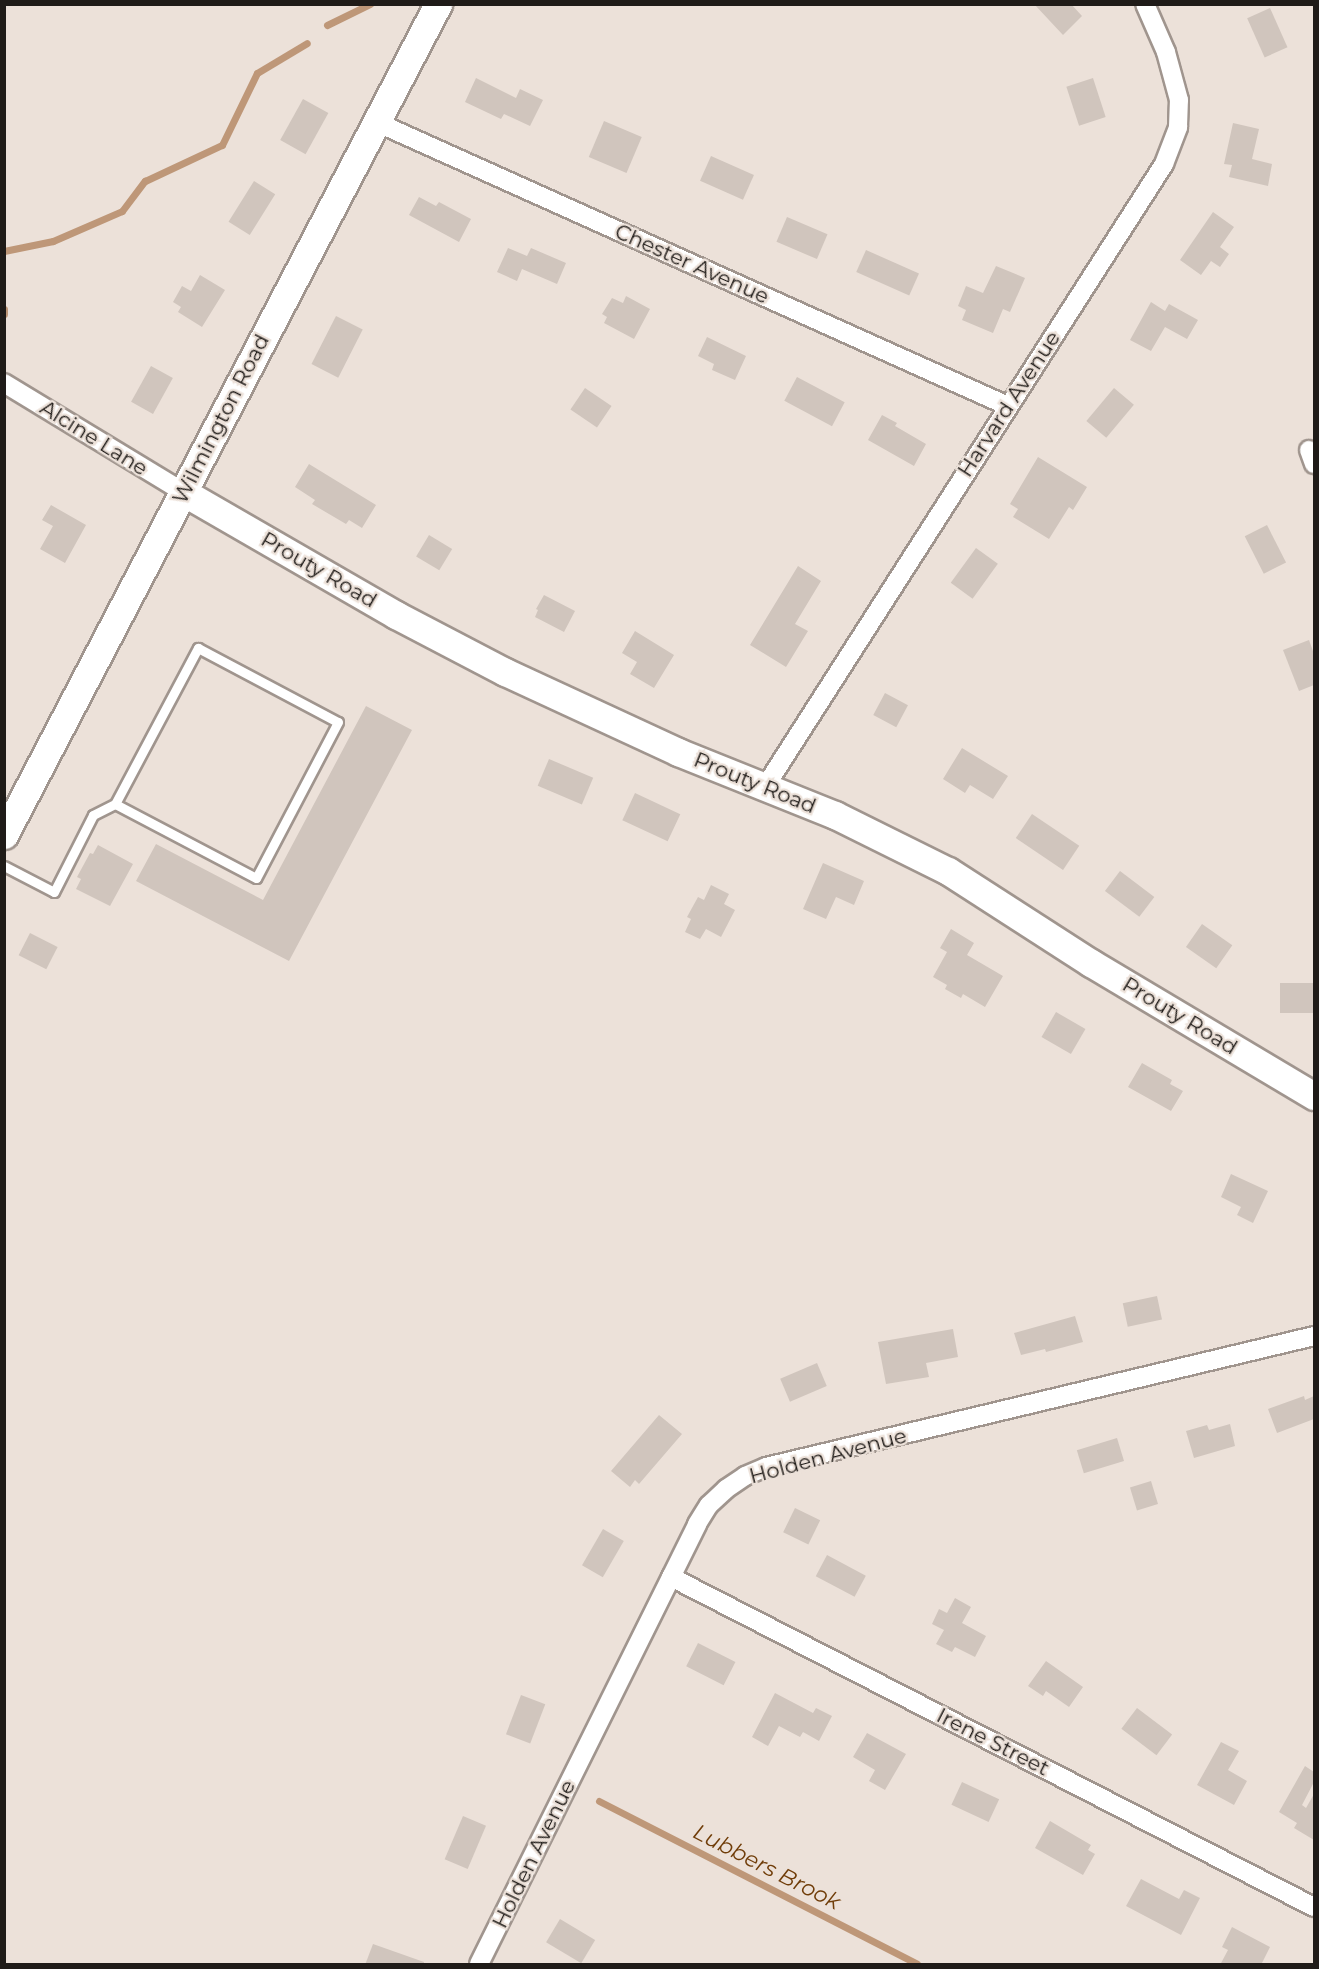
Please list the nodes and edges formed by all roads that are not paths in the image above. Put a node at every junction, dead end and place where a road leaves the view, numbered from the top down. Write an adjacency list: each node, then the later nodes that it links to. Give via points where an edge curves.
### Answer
1 (438, 4): 3 (street, Wilmington Road)
2 (1145, 4): 5 (street, Harvard Avenue, via 1177,89 1179,114 1174,141 1154,181)
3 (375, 122): 5 (street, Chester Avenue); 6 (street, Wilmington Road)
4 (4, 383): 6 (street, Alcine Lane)
5 (1008, 406): 7 (street, Harvard Avenue)
6 (183, 492): 7 (street, Prouty Road, via 469,654 678,752); 9 (street, Wilmington Road)
7 (765, 787): 11 (street, Prouty Road, via 835,815 948,871 1091,963)
8 (115, 804): 8 (lane, via 198,648 339,722 256,878); 10 (lane, via 92,817 54,892)
9 (4, 835)
10 (4, 866)
11 (1314, 1096)
12 (1314, 1336): 13 (street, Holden Avenue, via 755,1471 735,1482 709,1505)
13 (671, 1577): 14 (street, Irene Street); 15 (street, Holden Avenue)
14 (1314, 1907)
15 (479, 1965)

